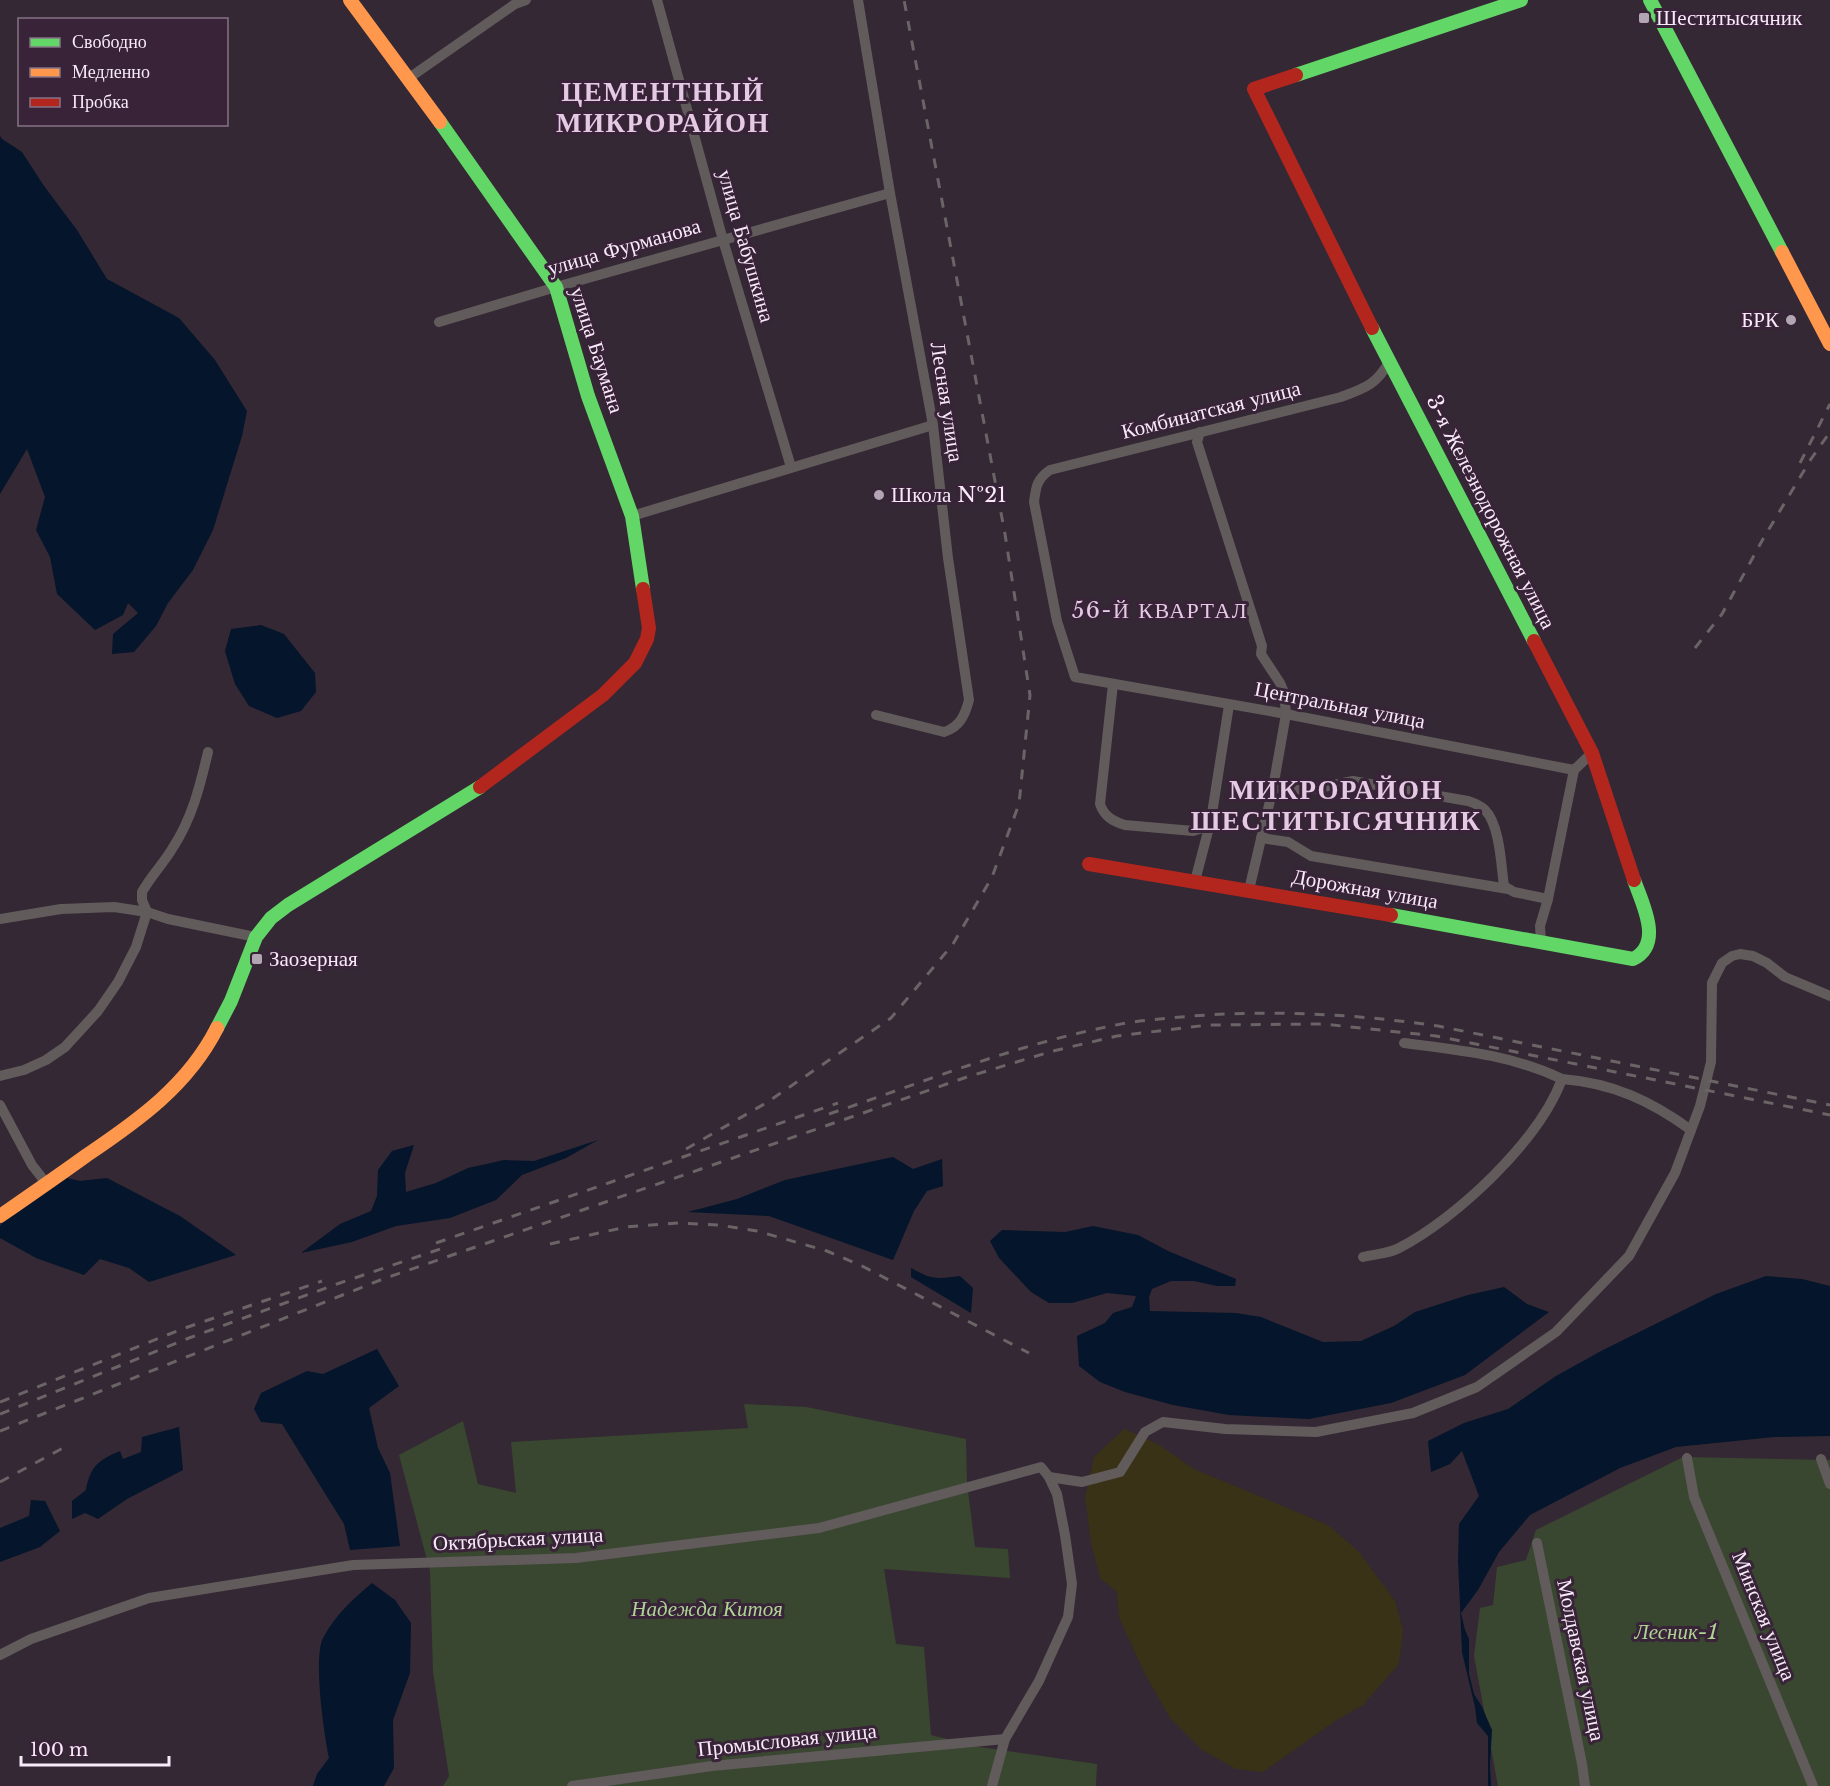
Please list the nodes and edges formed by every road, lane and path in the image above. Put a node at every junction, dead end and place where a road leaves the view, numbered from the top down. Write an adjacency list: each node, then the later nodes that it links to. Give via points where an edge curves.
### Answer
1 (350, 0): 7 (street, улица Баумана)
2 (526, 0): 7 (street)
3 (657, 0): 9 (street, улица Бабушкина)
4 (858, 0): 8 (street, Лесная улица)
5 (1521, 0): 13 (street, 3-я Железнодорожная улица, via 1254,89)
6 (1650, 0): 12 (street)
7 (409, 78): 10 (street, улица Баумана)
8 (890, 192): 9 (street, улица Фурманова); 14 (street, Лесная улица)
9 (723, 240): 10 (street, улица Фурманова); 16 (street, улица Бабушкина)
10 (556, 287): 11 (street, улица Фурманова); 17 (street, улица Баумана, via 588,396)
11 (439, 322)
12 (1830, 344)
13 (1389, 362): 15 (street, Комбинатская улица, via 1380,377 1368,386 1341,397); 24 (street, 3-я Железнодорожная улица)
14 (933, 426): 16 (street); 22 (street, Лесная улица, via 969,700 959,723 944,732)
15 (1200, 432): 18 (street, Комбинатская улица, via 1050,470 1036,484 1034,502 1057,621); 21 (street, via 1197,442 1262,646 1261,654 1281,683)
16 (791, 467): 17 (street)
17 (632, 516): 36 (street, улица Баумана, via 649,628 635,663 603,695 469,795 288,905)
18 (1075, 677): 19 (street, Центральная улица)
19 (1113, 684): 20 (street, Центральная улица); 27 (street, via 1102,811 1125,825 1192,831 1203,828)
20 (1229, 705): 21 (street, Центральная улица); 27 (street)
21 (1286, 714): 25 (street, Центральная улица); 26 (street)
22 (876, 715)
23 (208, 752): 34 (street, via 187,823 142,892)
24 (1592, 753): 25 (street); 38 (street, 3-я Железнодорожная улица, via 1650,929 1644,953)
25 (1574, 770): 33 (street)
26 (1273, 788): 28 (street); 31 (street, via 1308,790 1353,782 1480,806 1490,816 1497,836 1504,886)
27 (1211, 819): 30 (street)
28 (1261, 838): 31 (street, via 1288,842 1311,856); 32 (street)
29 (1089, 864): 30 (street, Дорожная улица)
30 (1195, 881): 32 (street, Дорожная улица)
31 (1508, 889): 33 (street)
32 (1249, 890): 37 (street, Дорожная улица)
33 (1548, 899): 37 (street, via 1540,926)
34 (147, 912): 35 (street, via 88,907); 36 (street); 41 (street, via 136,947 118,982 77,1035 46,1060)
35 (0, 919)
36 (256, 937): 45 (street, via 231,1001 206,1050 183,1078 140,1119)
37 (1541, 941): 38 (street, Дорожная улица)
38 (1633, 959)
39 (1830, 996): 44 (street, via 1785,977 1753,956 1740,954 1722,963 1712,982 1711,1062)
40 (1404, 1043): 42 (street, via 1485,1053)
41 (0, 1076)
42 (1562, 1079): 44 (street, via 1618,1090 1662,1109); 47 (street, via 1528,1137 1481,1187 1445,1218 1397,1250)
43 (0, 1105): 45 (street)
44 (1691, 1130): 50 (street, via 1676,1173 1629,1256 1556,1332 1476,1387 1413,1413 1316,1432 1163,1422 1145,1432 1120,1472 1082,1482)
45 (46, 1183): 46 (street)
46 (0, 1216)
47 (1363, 1257)
48 (1688, 1458): 58 (street, Минская улица, via 1694,1497)
49 (1821, 1459): 51 (street)
50 (1049, 1477): 53 (street, Октябрьская улица, via 1041,1467 819,1528 576,1558 353,1564 149,1598 31,1639); 54 (street, via 1057,1494 1072,1584 1068,1617 1039,1681)
51 (1830, 1484)
52 (1537, 1543): 57 (street, Молдавская улица)
53 (0, 1655)
54 (1005, 1739): 55 (street, Промысловая улица, via 712,1766); 56 (street)
55 (572, 1786)
56 (992, 1786)
57 (1585, 1786)
58 (1813, 1786)

